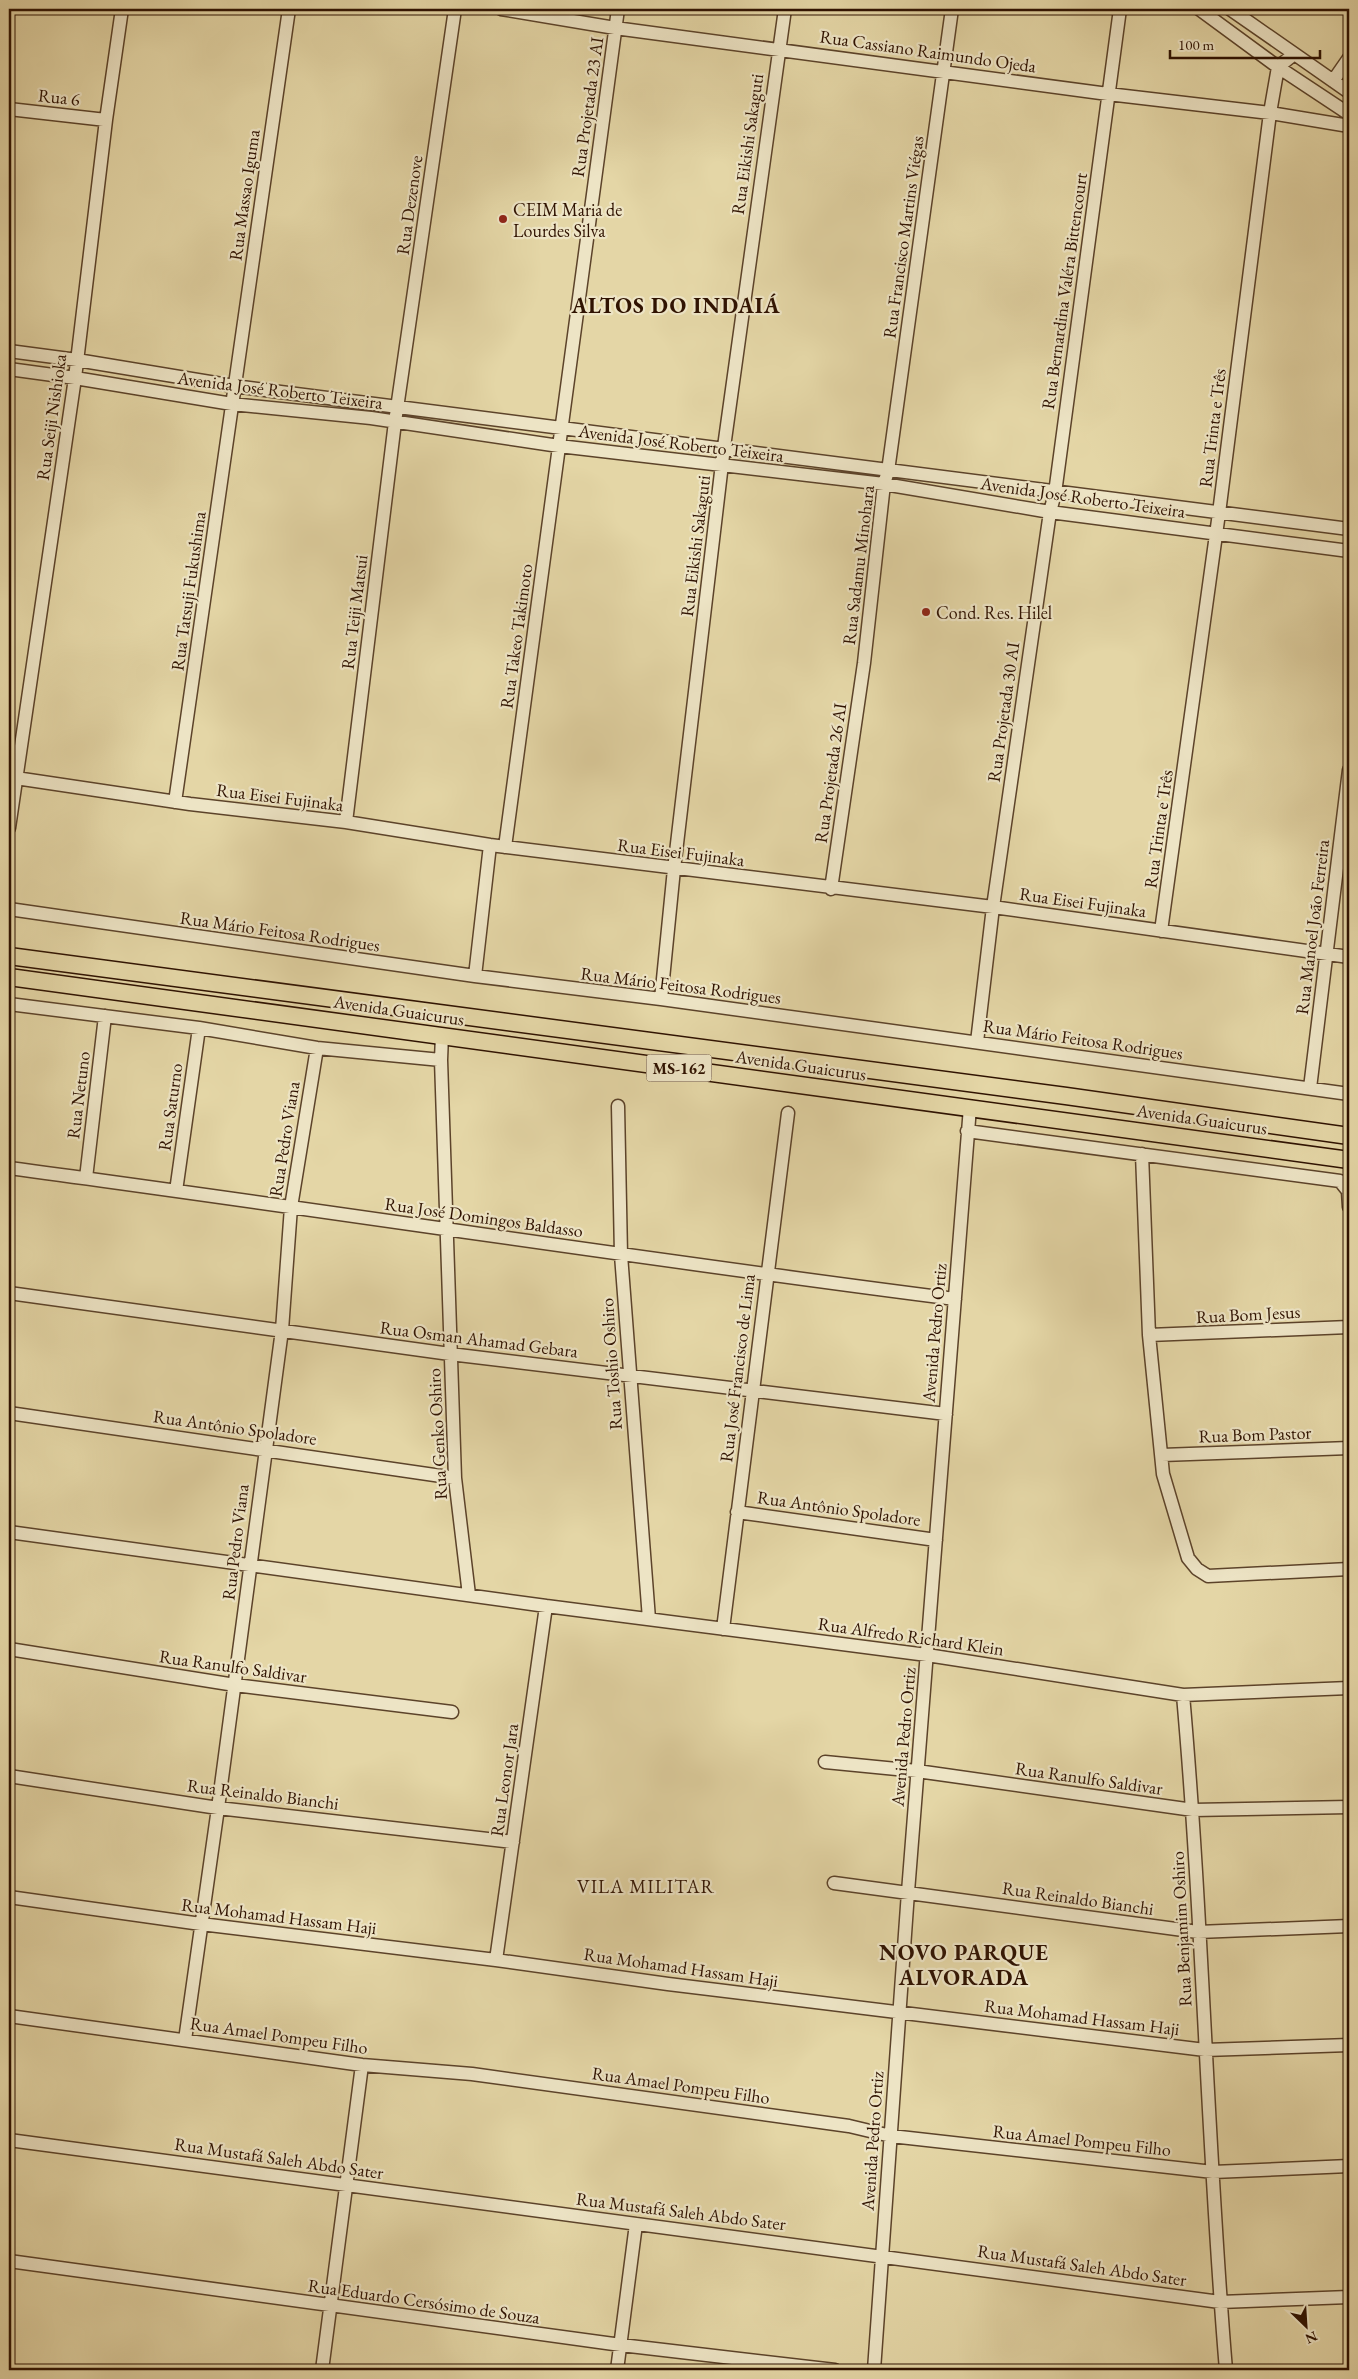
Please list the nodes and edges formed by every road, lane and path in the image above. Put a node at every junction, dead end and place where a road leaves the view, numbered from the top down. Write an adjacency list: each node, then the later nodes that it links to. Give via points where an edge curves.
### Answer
1 (122, 9): 23 (street, Rua Seiji Nishioka)
2 (289, 9): 29 (street, Rua Massao Iguma)
3 (454, 9): 31 (street, Rua Dezenove)
4 (502, 9): 11 (street, Rua Cassiano Raimundo Ojeda)
5 (618, 9): 11 (street, Rua Projetada 23 AI)
6 (785, 9): 12 (street, Rua Eikishi Sakaguti)
7 (952, 9): 16 (street, Rua Francisco Martins Viégas)
8 (1120, 9): 19 (street, Rua Bernardina Valéra Bittencourt)
9 (1199, 9): 15 (street)
10 (1234, 10): 13 (street)
11 (615, 28): 12 (street, Rua Cassiano Raimundo Ojeda); 33 (street, Rua Projetada 23 AI)
12 (778, 49): 16 (street, Rua Cassiano Raimundo Ojeda); 35 (street, Rua Eikishi Sakaguti)
13 (1293, 54): 15 (street); 17 (street)
14 (1349, 58): 17 (street)
15 (1278, 67): 21 (street, Rua Trinta e Três); 22 (street)
16 (944, 71): 19 (street, Rua Cassiano Raimundo Ojeda); 37 (street, Rua Francisco Martins Viégas)
17 (1333, 82): 18 (street)
18 (1349, 92)
19 (1108, 94): 21 (street, Rua Cassiano Raimundo Ojeda); 39 (street, Rua Bernardina Valéra Bittencourt)
20 (9, 109): 23 (street, Rua 6)
21 (1270, 112): 24 (street, Rua Cassiano Raimundo Ojeda); 41 (street, Rua Trinta e Três)
22 (1349, 114)
23 (106, 120): 26 (street, Rua Seiji Nishioka)
24 (1349, 126)
25 (9, 351): 26 (street, Avenida José Roberto Teixeira)
26 (77, 360): 28 (street, Rua Seiji Nishioka); 29 (street, Avenida José Roberto Teixeira)
27 (9, 369): 28 (street, Avenida José Roberto Teixeira)
28 (75, 378): 30 (street, Avenida José Roberto Teixeira); 47 (street, Rua Seiji Nishioka)
29 (234, 386): 30 (street, Rua Tatsuji Fukushima); 31 (street, Avenida José Roberto Teixeira)
30 (232, 404): 32 (street, Avenida José Roberto Teixeira); 48 (street, Rua Tatsuji Fukushima)
31 (399, 406): 32 (street, Rua Teiji Matsui); 33 (street, Avenida José Roberto Teixeira)
32 (395, 422): 34 (street, Avenida José Roberto Teixeira); 50 (street, Rua Teiji Matsui)
33 (560, 429): 34 (street, Rua Takeo Takimoto); 35 (street, Avenida José Roberto Teixeira)
34 (559, 446): 36 (street, Avenida José Roberto Teixeira); 53 (street, Rua Takeo Takimoto)
35 (724, 447): 36 (street, Rua Eikishi Sakaguti); 37 (street, Avenida José Roberto Teixeira)
36 (723, 466): 38 (street, Avenida José Roberto Teixeira); 54 (street, Rua Eikishi Sakaguti)
37 (888, 471): 38 (street, Rua Sadamu Minohara); 39 (street, Avenida José Roberto Teixeira)
38 (884, 484): 40 (street, Avenida José Roberto Teixeira); 45 (street, Rua Sadamu Minohara)
39 (1055, 493): 40 (street, Rua Projetada 30 AI); 41 (street, Avenida José Roberto Teixeira)
40 (1050, 512): 43 (street, Avenida José Roberto Teixeira); 56 (street, Rua Projetada 30 AI)
41 (1219, 513): 42 (street, Avenida José Roberto Teixeira); 43 (street, Rua Trinta e Três)
42 (1349, 529)
43 (1216, 533): 44 (street, Avenida José Roberto Teixeira); 58 (street, Rua Trinta e Três)
44 (1349, 551)
45 (864, 663): 55 (street, Rua Projetada 26 AI)
46 (1349, 770): 49 (street, Rua Manoel João Ferreira)
47 (13, 778): 48 (street, Rua Eisei Fujinaka); 51 (street, Rua Seiji Nishioka)
48 (175, 802): 50 (street, Rua Eisei Fujinaka)
49 (1347, 817): 59 (street, Rua Manoel João Ferreira)
50 (346, 822): 52 (street, Rua Eisei Fujinaka)
51 (9, 828)
52 (490, 845): 53 (street, Rua Eisei Fujinaka); 62 (street)
53 (505, 847): 54 (street, Rua Eisei Fujinaka)
54 (674, 869): 55 (street, Rua Eisei Fujinaka); 64 (street, Rua Eikishi Sakaguti)
55 (831, 889): 56 (street, Rua Eisei Fujinaka)
56 (993, 907): 58 (street, Rua Eisei Fujinaka); 69 (street, Rua Projetada 30 AI)
57 (9, 909): 62 (street, Rua Mário Feitosa Rodrigues)
58 (1161, 932): 59 (street, Rua Eisei Fujinaka)
59 (1326, 954): 61 (street, Rua Eisei Fujinaka); 72 (street, Rua Manoel João Ferreira)
60 (9, 956): 78 (main road, Avenida Guaicurus / MS-162)
61 (1349, 957)
62 (475, 976): 64 (street, Rua Mário Feitosa Rodrigues)
63 (9, 977): 68 (main road, Avenida Guaicurus / MS-162)
64 (661, 999): 69 (street, Rua Mário Feitosa Rodrigues)
65 (9, 1007): 66 (street)
66 (105, 1016): 67 (street); 82 (street, Rua Netuno)
67 (199, 1028): 70 (street); 83 (street, Rua Saturno)
68 (442, 1036): 71 (street, Rua Genko Oshiro); 75 (main road, Avenida Guaicurus / MS-162)
69 (977, 1042): 72 (street, Rua Mário Feitosa Rodrigues)
70 (317, 1048): 71 (street); 85 (street, Rua Pedro Viana)
71 (441, 1060): 87 (street, Rua Genko Oshiro)
72 (1310, 1088): 73 (street, Rua Mário Feitosa Rodrigues)
73 (1349, 1094)
74 (618, 1106): 88 (street, Rua Toshio Oshiro)
75 (970, 1107): 77 (street, Avenida Pedro Ortiz); 80 (main road, Avenida Guaicurus / MS-162)
76 (788, 1113): 89 (street, Rua José Francisco de Lima)
77 (967, 1131): 79 (street); 91 (street, Avenida Pedro Ortiz)
78 (1349, 1136)
79 (1142, 1154): 84 (street, via 1340,1181); 94 (street)
80 (1349, 1160)
81 (9, 1168): 82 (street, Rua José Domingos Baldasso)
82 (86, 1178): 83 (street, Rua José Domingos Baldasso)
83 (176, 1191): 85 (street, Rua José Domingos Baldasso)
84 (1348, 1191): 86 (street)
85 (291, 1207): 87 (street, Rua José Domingos Baldasso); 93 (street, Rua Pedro Viana)
86 (1349, 1207)
87 (447, 1228): 88 (street, Rua José Domingos Baldasso); 95 (street, Rua Genko Oshiro)
88 (621, 1255): 89 (street, Rua José Domingos Baldasso); 96 (street, Rua Toshio Oshiro)
89 (766, 1275): 91 (street, Rua José Domingos Baldasso); 97 (street, Rua José Francisco de Lima)
90 (9, 1293): 93 (street, Rua Osman Ahamad Gebara)
91 (955, 1299): 99 (street, Avenida Pedro Ortiz)
92 (1349, 1327): 94 (street, Rua Bom Jesus)
93 (282, 1330): 95 (street, Rua Osman Ahamad Gebara); 101 (street, Rua Pedro Viana)
94 (1149, 1335): 102 (street)
95 (450, 1354): 96 (street, Rua Osman Ahamad Gebara); 103 (street, Rua Genko Oshiro)
96 (629, 1376): 97 (street, Rua Osman Ahamad Gebara); 111 (street, Rua Toshio Oshiro)
97 (752, 1391): 99 (street, Rua Osman Ahamad Gebara); 104 (street, Rua José Francisco de Lima)
98 (9, 1413): 101 (street, Rua Antônio Spoladore)
99 (946, 1414): 106 (street, Avenida Pedro Ortiz)
100 (1349, 1448): 102 (street, Rua Bom Pastor)
101 (265, 1449): 103 (street, Rua Antônio Spoladore); 107 (street, Rua Pedro Viana)
102 (1162, 1455): 108 (street, via 1164,1474 1188,1558 1208,1576)
103 (455, 1478): 109 (street, Rua Genko Oshiro)
104 (737, 1512): 106 (street, Rua Antônio Spoladore); 112 (street, Rua José Francisco de Lima)
105 (9, 1532): 107 (street)
106 (936, 1540): 114 (street, Avenida Pedro Ortiz)
107 (250, 1565): 109 (street, Rua Alfredo Richard Klein); 115 (street, Rua Pedro Viana)
108 (1349, 1569)
109 (469, 1595): 110 (street, Rua Alfredo Richard Klein)
110 (546, 1606): 111 (street, Rua Alfredo Richard Klein); 125 (street, Rua Leonor Jara)
111 (649, 1619): 112 (street, Rua Alfredo Richard Klein)
112 (723, 1629): 114 (street, Rua Alfredo Richard Klein)
113 (9, 1649): 115 (street, Rua Ranulfo Saldivar)
114 (927, 1654): 117 (street, Rua Alfredo Richard Klein); 120 (street, Avenida Pedro Ortiz)
115 (235, 1686): 118 (street, Rua Ranulfo Saldivar); 123 (street, Rua Pedro Viana)
116 (1349, 1688): 117 (street, Rua Alfredo Richard Klein)
117 (1183, 1695): 124 (street, Rua Benjamim Oshiro)
118 (452, 1712)
119 (824, 1762): 120 (street, Rua Ranulfo Saldivar)
120 (917, 1771): 124 (street, Rua Ranulfo Saldivar); 127 (street, Avenida Pedro Ortiz)
121 (9, 1776): 123 (street, Rua Reinaldo Bianchi)
122 (1349, 1807): 124 (street, Rua Ranulfo Saldivar)
123 (218, 1808): 125 (street, Rua Reinaldo Bianchi); 129 (street, Rua Pedro Viana)
124 (1193, 1810): 131 (street, Rua Benjamim Oshiro)
125 (513, 1842): 132 (street, Rua Leonor Jara)
126 (834, 1883): 127 (street, Rua Reinaldo Bianchi)
127 (908, 1892): 131 (street, Rua Reinaldo Bianchi); 133 (street, Avenida Pedro Ortiz)
128 (9, 1897): 129 (street, Rua Mohamad Hassam Haji)
129 (201, 1924): 132 (street, Rua Mohamad Hassam Haji); 135 (street, Rua Pedro Viana)
130 (1349, 1926): 131 (street, Rua Reinaldo Bianchi)
131 (1198, 1932): 137 (street, Rua Benjamim Oshiro)
132 (496, 1960): 133 (street, Rua Mohamad Hassam Haji)
133 (899, 2012): 137 (street, Rua Mohamad Hassam Haji); 139 (street, Avenida Pedro Ortiz)
134 (9, 2016): 135 (street, Rua Amael Pompeu Filho)
135 (185, 2040): 138 (street, Rua Amael Pompeu Filho)
136 (1349, 2045): 137 (street, Rua Mohamad Hassam Haji)
137 (1205, 2050): 142 (street, Rua Benjamim Oshiro)
138 (362, 2065): 139 (street, Rua Amael Pompeu Filho, via 472,2074 849,2126); 143 (street)
139 (891, 2136): 142 (street, Rua Amael Pompeu Filho); 145 (street, Avenida Pedro Ortiz)
140 (9, 2140): 143 (street, Rua Mustafá Saleh Abdo Sater)
141 (1349, 2166): 142 (street, Rua Amael Pompeu Filho)
142 (1213, 2172): 148 (street, Rua Benjamim Oshiro)
143 (348, 2184): 144 (street, Rua Mustafá Saleh Abdo Sater); 149 (street)
144 (636, 2224): 145 (street, Rua Mustafá Saleh Abdo Sater); 150 (street)
145 (880, 2255): 148 (street, Rua Mustafá Saleh Abdo Sater); 154 (street, Avenida Pedro Ortiz)
146 (9, 2260): 149 (street, Rua Eduardo Cersósimo de Souza)
147 (1349, 2297): 148 (street, Rua Mustafá Saleh Abdo Sater)
148 (1220, 2302): 155 (street, Rua Benjamim Oshiro)
149 (331, 2306): 150 (street, Rua Eduardo Cersósimo de Souza); 151 (street)
150 (621, 2345): 152 (street); 153 (street, Rua Eduardo Cersósimo de Souza)
151 (322, 2370)
152 (617, 2370)
153 (835, 2370)
154 (874, 2370)
155 (1226, 2370)

